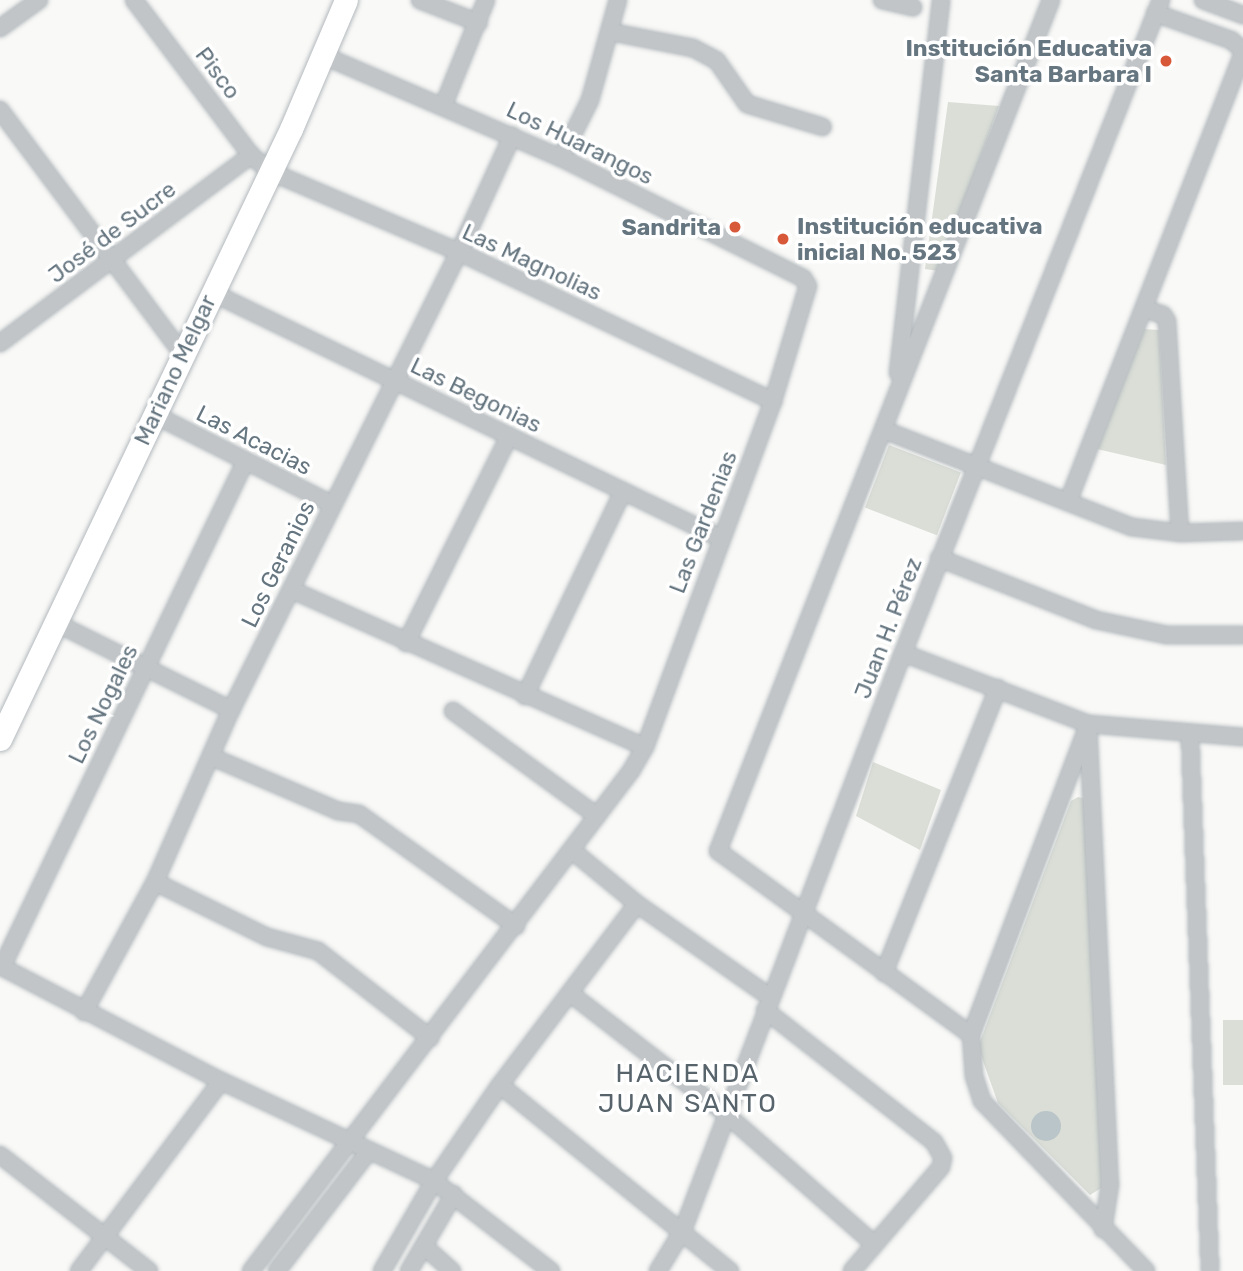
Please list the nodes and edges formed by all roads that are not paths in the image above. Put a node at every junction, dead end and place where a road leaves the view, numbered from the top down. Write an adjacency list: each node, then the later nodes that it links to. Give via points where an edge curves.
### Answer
1 (39, 0): 15 (street)
2 (134, 0): 23 (street, Pisco)
3 (346, 0): 18 (main road, Mariano Melgar)
4 (421, 0): 14 (street)
5 (486, 0): 14 (street)
6 (618, 0): 16 (street)
7 (881, 0): 11 (street)
8 (942, 0): 34 (street)
9 (1051, 0): 34 (street)
10 (1203, 0): 13 (street)
11 (913, 7)
12 (1158, 7): 17 (street, via 1231,40); 40 (street, Juan H. Pérez)
13 (1243, 15)
14 (479, 23): 19 (street)
15 (0, 28)
16 (611, 32): 21 (street, via 693,48 718,61 747,104); 24 (street, via 590,100)
17 (1243, 51): 30 (street)
18 (324, 56): 19 (street, Los Huarangos); 25 (main road, Mariano Melgar)
19 (444, 104): 22 (street, Los Huarangos)
20 (0, 110): 27 (street)
21 (823, 127)
22 (512, 136): 24 (street, Los Huarangos); 26 (street, Los Geranios)
23 (251, 155): 25 (street, Pisco); 27 (street, José de Sucre)
24 (561, 158): 28 (street, Los Huarangos, via 803,278)
25 (269, 171): 26 (street, Las Magnolias); 29 (main road, Mariano Melgar)
26 (459, 253): 33 (street, Los Geranios); 35 (street, Las Magnolias)
27 (115, 259): 31 (street, José de Sucre); 32 (street)
28 (808, 286): 35 (street, Las Gardenias)
29 (211, 292): 32 (main road, Mariano Melgar); 33 (street, Las Begonias)
30 (1145, 309): 42 (street); 45 (street, via 1167,321)
31 (0, 343)
32 (182, 353): 36 (main road, Mariano Melgar)
33 (395, 381): 38 (street, Las Begonias); 43 (street, Los Geranios)
34 (896, 392): 37 (street)
35 (773, 401): 46 (street, Las Gardenias)
36 (155, 415): 39 (street, Las Acacias); 49 (main road, Mariano Melgar)
37 (884, 430): 40 (street); 70 (street, via 718,848 720,854)
38 (509, 436): 41 (street, Las Begonias); 51 (street)
39 (245, 462): 43 (street, Las Acacias); 53 (street, Los Nogales)
40 (976, 466): 42 (street); 47 (street, Juan H. Pérez)
41 (623, 491): 46 (street, Las Begonias); 56 (street)
42 (1068, 502): 45 (street, via 1132,527)
43 (333, 505): 48 (street, Los Geranios)
44 (1243, 531): 45 (street)
45 (1180, 533)
46 (720, 538): 64 (street, Las Gardenias)
47 (939, 558): 50 (street, via 1108,623 1167,635); 52 (street, Juan H. Pérez)
48 (292, 590): 51 (street); 58 (street, Los Geranios)
49 (54, 622): 53 (street); 54 (main road, Mariano Melgar)
50 (1243, 635)
51 (405, 643): 56 (street)
52 (903, 653): 55 (street); 70 (street, Juan H. Pérez)
53 (145, 668): 58 (street); 72 (street, Los Nogales)
54 (28, 679): 57 (main road); 63 (main road, Mariano Melgar)
55 (998, 688): 60 (street); 73 (street)
56 (525, 696): 64 (street)
57 (0, 697)
58 (232, 710): 65 (street, Los Geranios)
59 (453, 711): 66 (street)
60 (1088, 724): 61 (street); 77 (street); 87 (street, via 1110,1184)
61 (1189, 735): 62 (street); 104 (street)
62 (1243, 737)
63 (0, 739)
64 (645, 747): 66 (street, Las Gardenias)
65 (212, 757): 68 (street, Los Geranios); 71 (street, via 338,811 359,814)
66 (597, 816): 67 (street, Las Gardenias)
67 (574, 852): 69 (street); 71 (street, Las Gardenias)
68 (155, 882): 76 (street, Los Geranios); 78 (street, via 267,937 318,951)
69 (637, 904): 74 (street); 75 (street)
70 (804, 910): 73 (street); 75 (street, Juan H. Pérez)
71 (516, 926): 78 (street, Las Gardenias)
72 (1, 966): 76 (street)
73 (884, 973): 77 (street)
74 (571, 993): 80 (street); 81 (street)
75 (768, 1003): 81 (street, Juan H. Pérez); 90 (street, via 940,1150 941,1167)
76 (84, 1012): 79 (street)
77 (971, 1035): 87 (street, via 974,1076 982,1101)
78 (430, 1038): 82 (street, Las Gardenias)
79 (221, 1081): 82 (street); 89 (street)
80 (500, 1085): 85 (street); 88 (street)
81 (726, 1114): 88 (street, Juan H. Pérez); 90 (street)
82 (352, 1143): 83 (street); 94 (street, Las Gardenias)
83 (369, 1151): 85 (street); 95 (street)
84 (0, 1155): 89 (street)
85 (434, 1181): 86 (street); 96 (street)
86 (454, 1194): 91 (street); 99 (street)
87 (1103, 1228): 103 (street)
88 (683, 1230): 100 (street, Juan H. Pérez); 101 (street)
89 (107, 1234): 92 (street); 93 (street)
90 (874, 1244): 102 (street)
91 (424, 1246): 97 (street); 98 (street)
92 (79, 1271)
93 (149, 1271)
94 (251, 1271)
95 (278, 1271)
96 (382, 1271)
97 (409, 1271)
98 (452, 1271)
99 (551, 1271)
100 (658, 1271)
101 (730, 1271)
102 (852, 1271)
103 (1146, 1271)
104 (1210, 1271)

